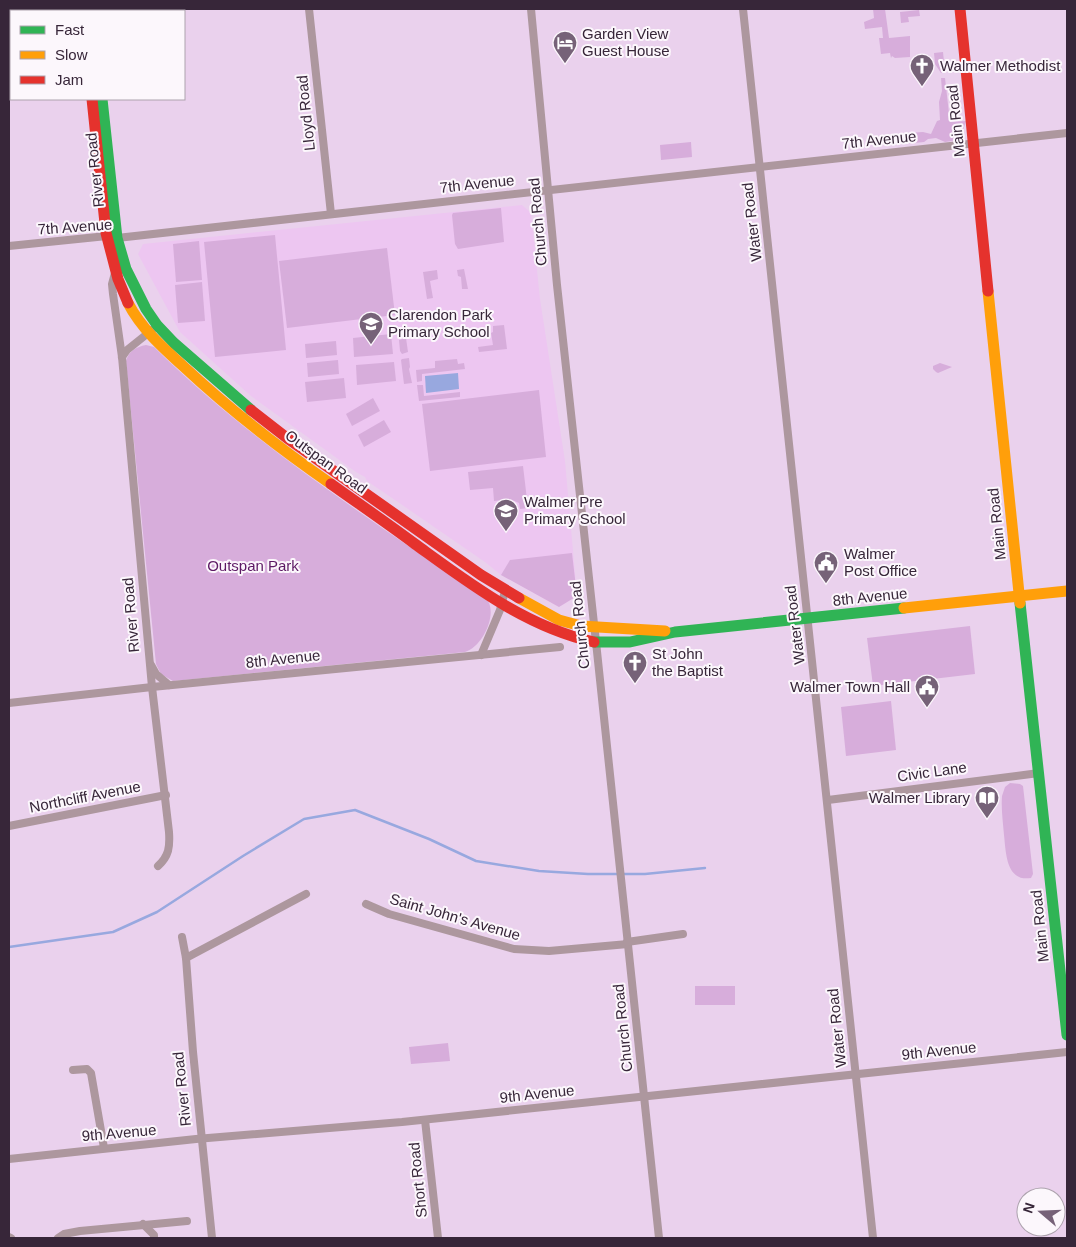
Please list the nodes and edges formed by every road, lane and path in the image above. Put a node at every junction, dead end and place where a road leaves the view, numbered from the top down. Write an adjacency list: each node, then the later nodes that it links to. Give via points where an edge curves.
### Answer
1 (309, 9): 11 (street, Lloyd Road)
2 (531, 9): 10 (street, Church Road)
3 (743, 9): 9 (street, Water Road)
4 (960, 9): 8 (main road, Main Road)
5 (92, 100): 12 (main road, River Road)
6 (102, 100): 12 (main road, River Road)
7 (1067, 133): 8 (street, 7th Avenue)
8 (974, 143): 9 (street, 7th Avenue); 19 (main road, Main Road)
9 (760, 167): 10 (street, 7th Avenue); 21 (street, Water Road)
10 (549, 190): 11 (street, 7th Avenue); 22 (street, Church Road)
11 (332, 214): 12 (street, 7th Avenue)
12 (112, 237): 13 (street, 7th Avenue); 14 (main road, Outspan Road); 15 (main road, Outspan Road)
13 (9, 246)
14 (115, 273): 15 (main road, Outspan Road, via 132,310); 16 (street, River Road, via 112,288)
15 (153, 329): 16 (street); 17 (main road, Outspan Road, via 248,408); 20 (main road, Outspan Road, via 210,391 266,437)
16 (122, 357): 27 (street, River Road)
17 (505, 591): 20 (street); 22 (main road, Outspan Road, via 559,620)
18 (1067, 591): 19 (main road, 8th Avenue)
19 (1019, 596): 21 (main road, 8th Avenue); 31 (main road, Main Road)
20 (501, 603): 24 (main road, Outspan Road, via 553,630); 26 (street)
21 (807, 618): 23 (main road, 8th Avenue); 33 (street, Water Road)
22 (595, 627): 23 (main road, 8th Avenue); 24 (street, Church Road)
23 (675, 632): 24 (main road, 8th Avenue, via 630,641)
24 (596, 642): 40 (street, Church Road)
25 (560, 647): 26 (street, 8th Avenue)
26 (480, 654): 28 (street, 8th Avenue)
27 (150, 664): 28 (street); 29 (street, River Road)
28 (169, 685): 29 (street, 8th Avenue)
29 (152, 687): 30 (street, 8th Avenue); 32 (street, River Road)
30 (9, 703)
31 (1039, 773): 33 (street, Civic Lane); 42 (main road, Main Road)
32 (166, 795): 34 (street, Northcliff Avenue); 35 (street, River Road, via 170,848)
33 (828, 800): 45 (street, Water Road)
34 (9, 826)
35 (158, 866)
36 (306, 894): 41 (street)
37 (366, 904): 40 (street, Saint John's Avenue, via 514,950)
38 (683, 934): 40 (street, Saint John's Avenue)
39 (182, 937): 41 (street, River Road)
40 (627, 943): 46 (street, Church Road)
41 (186, 958): 48 (street, River Road)
42 (1067, 1035)
43 (1067, 1052): 45 (street, 9th Avenue)
44 (73, 1070): 49 (street, via 87,1069 91,1073)
45 (856, 1075): 46 (street, 9th Avenue); 58 (street, Water Road)
46 (643, 1096): 47 (street, 9th Avenue); 57 (street, Church Road)
47 (425, 1120): 48 (street, 9th Avenue); 56 (street, Short Road)
48 (202, 1138): 49 (street, 9th Avenue); 55 (street, River Road)
49 (104, 1148): 50 (street, 9th Avenue)
50 (9, 1159)
51 (187, 1221): 52 (street)
52 (143, 1224): 53 (street, via 80,1231); 54 (street)
53 (58, 1238)
54 (154, 1238)
55 (212, 1238)
56 (438, 1238)
57 (659, 1238)
58 (873, 1238)

